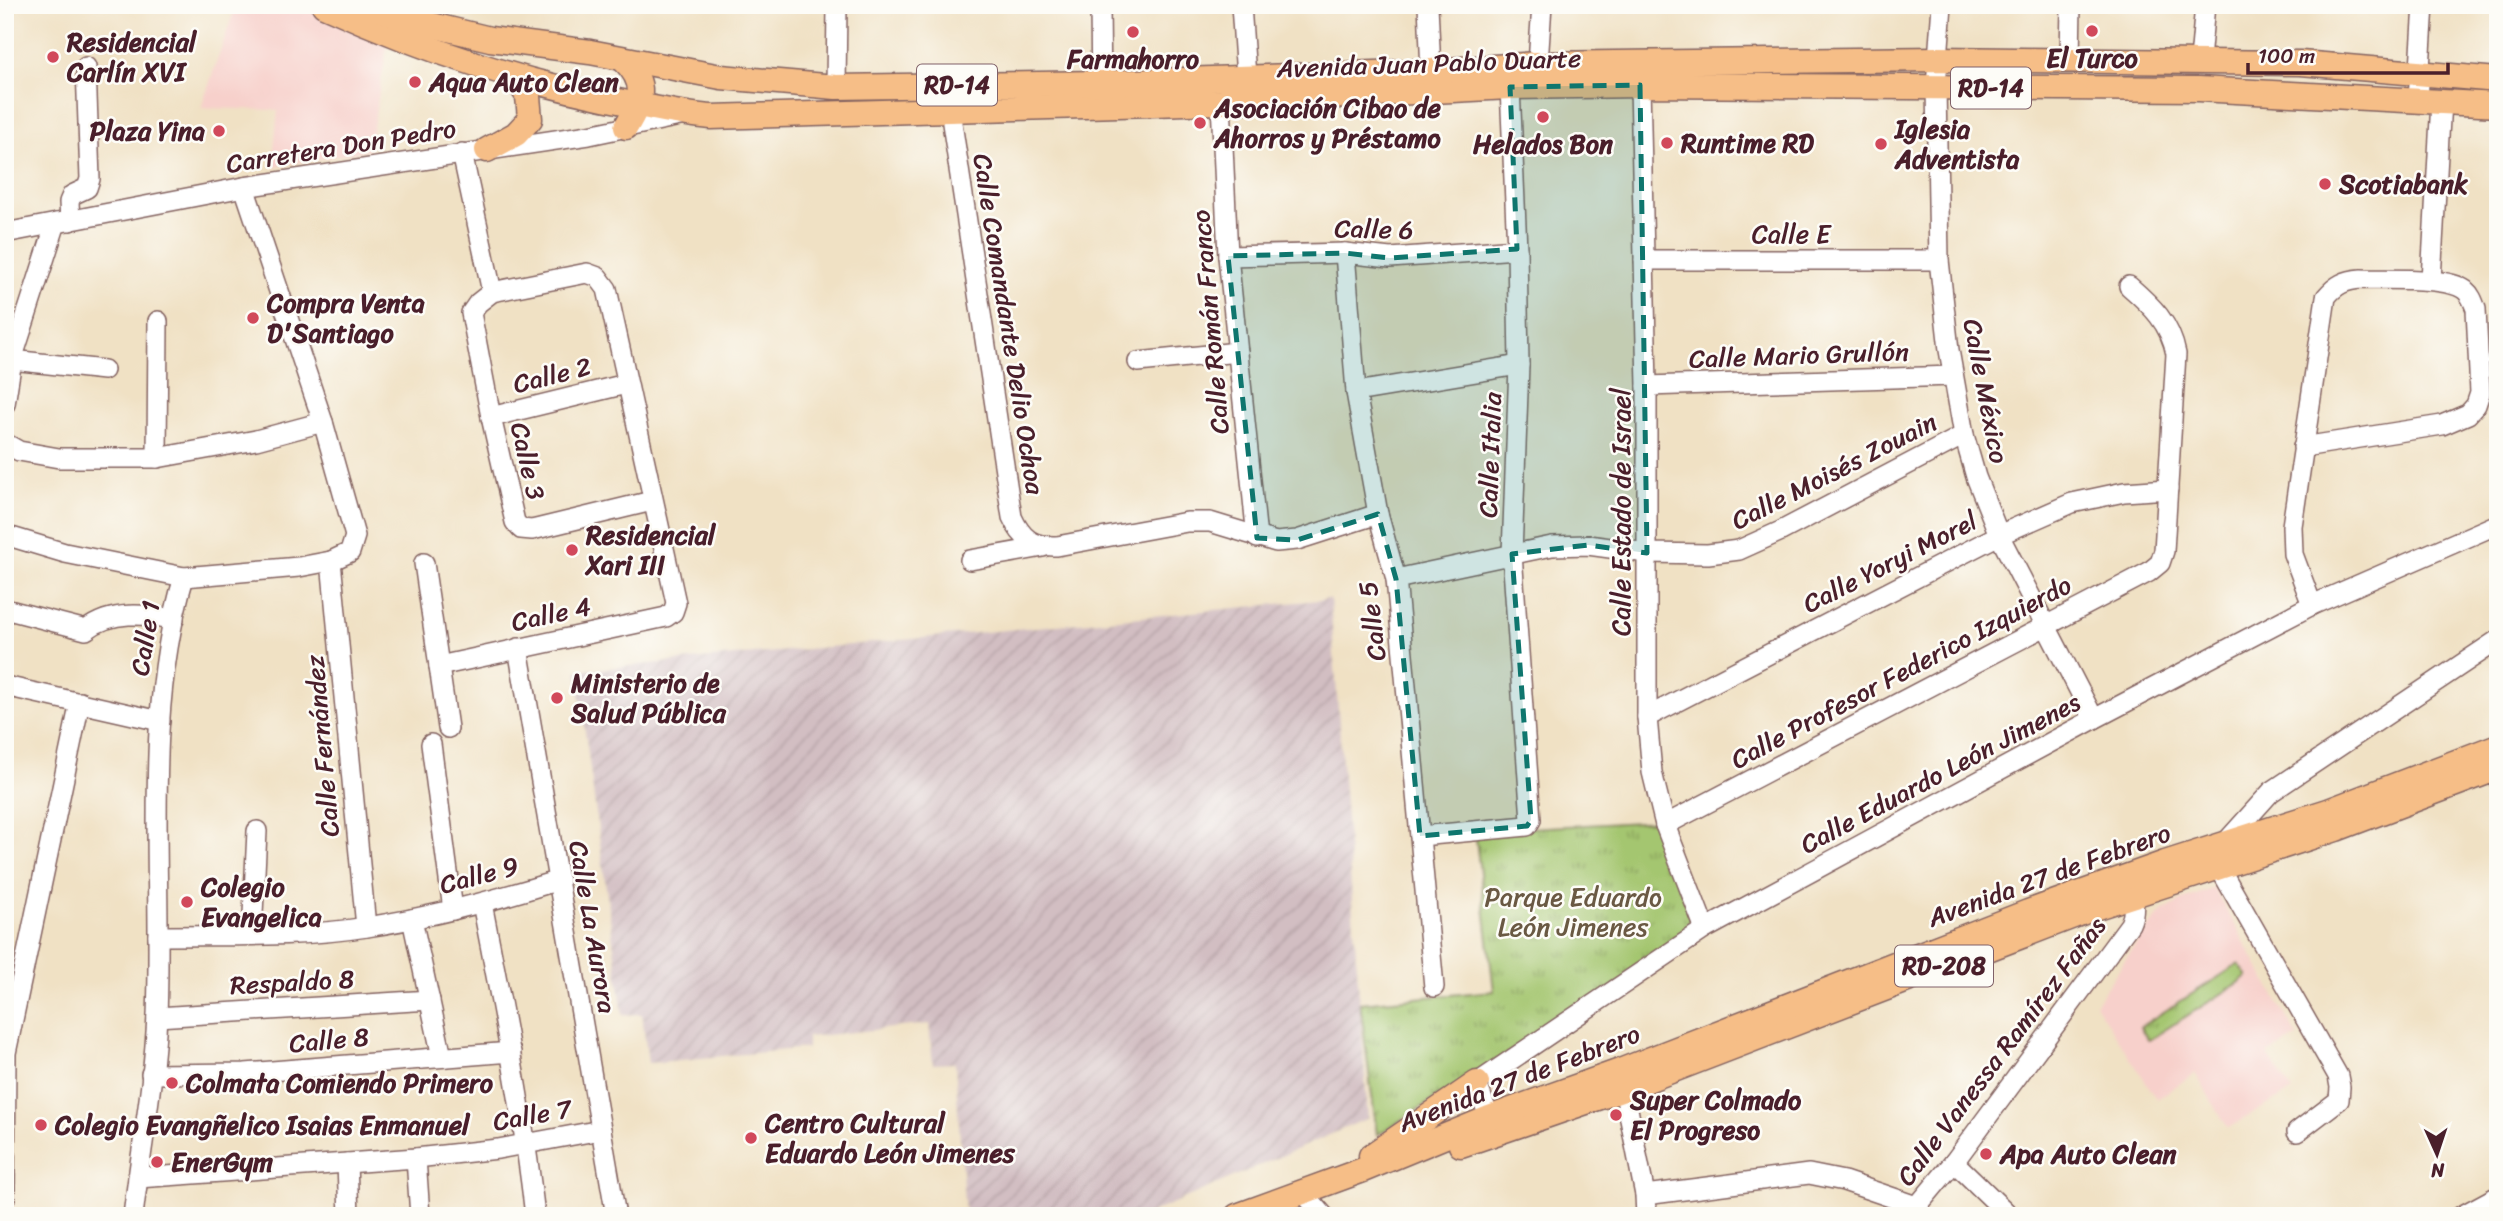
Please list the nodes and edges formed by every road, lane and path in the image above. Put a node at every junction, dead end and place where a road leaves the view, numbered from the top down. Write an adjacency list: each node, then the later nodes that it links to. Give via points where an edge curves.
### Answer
1 (324, 5): 11 (main road, RD-14)
2 (837, 5): 25 (street)
3 (1100, 5): 29 (street)
4 (1241, 5): 21 (street)
5 (1428, 5): 18 (street)
6 (1542, 5): 20 (street)
7 (1942, 5): 13 (street)
8 (2071, 5): 14 (street)
9 (2206, 5): 16 (street)
10 (2424, 5): 19 (street)
11 (376, 15): 12 (main road, Avenida Juan Pablo Duarte / RD-14, via 490,39); 22 (main road, Avenida Juan Pablo Duarte / RD-14)
12 (590, 52): 15 (main road, Avenida Juan Pablo Duarte / RD-14); 27 (main road, via 573,60)
13 (1938, 59): 14 (main road, Avenida Juan Pablo Duarte / RD-14); 20 (main road, Avenida Juan Pablo Duarte / RD-14); 28 (street, Calle México)
14 (2070, 59): 16 (main road, Avenida Juan Pablo Duarte / RD-14)
15 (624, 60): 25 (main road, Avenida Juan Pablo Duarte / RD-14, via 721,77); 34 (main road, via 639,78 640,94)
16 (2200, 60): 19 (main road, Avenida Juan Pablo Duarte / RD-14)
17 (86, 67): 39 (street, via 90,179 87,188 72,195)
18 (1431, 71): 20 (main road, Avenida Juan Pablo Duarte / RD-14); 21 (main road, Avenida Juan Pablo Duarte / RD-14)
19 (2421, 73): 23 (main road, Avenida Juan Pablo Duarte / RD-14); 30 (street)
20 (1537, 75): 24 (main road, Avenida Juan Pablo Duarte / RD-14); 26 (main road, Avenida Juan Pablo Duarte / RD-14)
21 (1246, 77): 29 (main road, Avenida Juan Pablo Duarte / RD-14)
22 (516, 78): 27 (main road, Avenida Juan Pablo Duarte / RD-14); 35 (main road, via 528,96)
23 (2498, 80)
24 (1640, 85): 28 (main road, Avenida Juan Pablo Duarte / RD-14); 44 (street, Calle Estado de Israel)
25 (836, 87): 29 (main road, Avenida Juan Pablo Duarte / RD-14)
26 (1510, 87): 31 (main road, Avenida Juan Pablo Duarte / RD-14); 41 (street, Calle Italia)
27 (551, 88): 34 (main road, Avenida Juan Pablo Duarte / RD-14); 35 (main road)
28 (1936, 88): 30 (main road, Avenida Juan Pablo Duarte / RD-14, via 2200,89); 45 (street, Calle México)
29 (1101, 94): 31 (main road, Avenida Juan Pablo Duarte / RD-14); 33 (main road, Avenida Juan Pablo Duarte / RD-14)
30 (2430, 100): 32 (main road, Avenida Juan Pablo Duarte / RD-14); 46 (street)
31 (1221, 102): 43 (street, Calle Román Franco)
32 (2498, 105)
33 (950, 110): 34 (main road, Avenida Juan Pablo Duarte / RD-14, via 771,117); 73 (street, Calle Comandante Delio Ochoa, via 1012,517 1018,531)
34 (632, 116): 36 (street, Carretera Don Pedro, via 589,135)
35 (530, 119): 36 (main road, via 516,134)
36 (487, 150): 37 (street, Carretera Don Pedro)
37 (462, 153): 38 (street, Carretera Don Pedro); 48 (street)
38 (244, 187): 39 (street, Carretera Don Pedro); 61 (street)
39 (63, 222): 40 (street, Carretera Don Pedro); 51 (street)
40 (5, 233)
41 (1517, 249): 42 (street, Calle 6, via 1390,258); 53 (street, Calle Italia)
42 (1345, 253): 43 (street, Calle 6); 58 (street, Calle 5)
43 (1228, 257): 50 (street, Calle Román Franco)
44 (1644, 260): 45 (street, Calle E); 57 (street, Calle Estado de Israel)
45 (1939, 260): 55 (street, Calle México)
46 (2431, 281): 64 (street, via 2351,280 2326,298); 64 (street, via 2455,285 2472,297 2480,393 2476,405 2468,414 2442,425)
47 (2129, 286): 66 (street, via 2168,328 2176,354)
48 (492, 292): 56 (street, via 587,273 598,277 607,289); 60 (street, Calle 3, via 471,313)
49 (159, 321): 65 (street)
50 (1238, 352): 52 (street); 72 (street, Calle Román Franco)
51 (12, 360): 54 (street); 59 (street)
52 (1138, 362)
53 (1519, 365): 58 (street); 75 (street, Calle Italia)
54 (104, 370)
55 (1953, 376): 57 (street, Calle Mario Grullón); 62 (street, Calle México)
56 (626, 384): 60 (street, Calle 2); 67 (street)
57 (1647, 386): 74 (street, Calle Estado de Israel)
58 (1356, 392): 68 (street, Calle 5)
59 (5, 404)
60 (491, 417): 67 (street, Calle 3, via 521,530)
61 (323, 422): 65 (street); 77 (street, via 355,536 350,552)
62 (1964, 435): 71 (street, Calle México); 74 (street, Calle Moisés Zouain, via 1739,550)
63 (5, 443): 65 (street, via 19,451 59,458)
64 (2303, 447): 81 (street, via 2291,540)
65 (157, 458)
66 (2168, 489): 71 (street, Calle Yoryi Morel, via 2072,503); 84 (street, Calle Profesor Federico Izquierdo, via 2160,563)
67 (652, 502): 86 (street, Calle 4, via 676,603 673,612)
68 (1378, 514): 72 (street, via 1297,540); 80 (street, Calle 5)
69 (2498, 524): 81 (street, Calle Eduardo León Jimenes)
70 (5, 535): 79 (street)
71 (1999, 535): 84 (street, Calle México); 90 (street, Calle Yoryi Morel)
72 (1257, 538): 73 (street, via 1210,522 1187,522)
73 (1035, 544): 76 (street)
74 (1647, 553): 75 (street, Calle Moisés Zouain, via 1588,545); 90 (street, Calle Estado de Israel)
75 (1512, 554): 80 (street, Calle Moisés Zouain); 99 (street, Calle Italia, via 1531,820 1527,826)
76 (970, 560)
77 (331, 561): 79 (street, Calle 1); 106 (street, Calle Fernández)
78 (424, 563): 87 (street)
79 (184, 577): 83 (street, Calle 1)
80 (1395, 579): 99 (street, Calle 5)
81 (2312, 606): 91 (street, Calle Eduardo León Jimenes)
82 (5, 609): 83 (street, via 86,630 97,621 140,613)
83 (174, 619): 92 (street, Calle 1)
84 (2045, 627): 91 (street, Calle México); 97 (street, Calle Profesor Federico Izquierdo)
85 (2498, 640): 100 (street, via 2271,792)
86 (518, 648): 87 (street, Calle 4); 101 (street, Calle La Aurora)
87 (439, 666): 93 (street)
88 (6, 691): 89 (street)
89 (80, 702): 92 (street); 111 (street)
90 (1647, 717): 97 (street, Calle Estado de Israel, via 1652,772)
91 (2094, 719): 107 (street, Calle Eduardo León Jimenes)
92 (160, 721): 109 (street, Calle 1)
93 (448, 728)
94 (431, 744): 104 (street)
95 (2498, 746): 100 (main road, Avenida 27 de Febrero / RD-208)
96 (2498, 768): 100 (main road, Avenida 27 de Febrero / RD-208, via 2336,829)
97 (1665, 825): 107 (street, Calle Estado de Israel)
98 (257, 831): 108 (street)
99 (1420, 836): 110 (street, Calle 5)
100 (2222, 855): 102 (main road, Avenida 27 de Febrero / RD-208); 122 (street, via 2338,1076 2339,1100)
101 (559, 880): 103 (street, Calle 9); 121 (street, Calle La Aurora)
102 (2130, 886): 118 (main road, Avenida 27 de Febrero / RD-208, via 2085,911); 120 (main road, Avenida 27 de Febrero / RD-208, via 1991,926); 125 (street, Calle Vanessa Ramírez Fañas, via 2130,924)
103 (482, 903): 104 (street, Calle 9); 114 (street)
104 (453, 910): 105 (street, Calle 9)
105 (412, 919): 106 (street, Calle 9); 112 (street)
106 (366, 927): 108 (street)
107 (1705, 929): 117 (street, Calle Eduardo León Jimenes)
108 (252, 935): 109 (street)
109 (158, 936): 113 (street, Calle 1)
110 (1434, 987)
111 (11, 998): 119 (street)
112 (430, 1000): 113 (street, Respaldo 8); 115 (street)
113 (157, 1017): 116 (street, Calle 1)
114 (512, 1052): 115 (street, Calle 8); 123 (street)
115 (442, 1057): 116 (street, Calle 8, via 245,1073)
116 (151, 1074): 127 (street, Calle 1)
117 (1477, 1083): 120 (street); 128 (main road)
118 (1624, 1089): 120 (main road, Avenida 27 de Febrero / RD-208); 131 (street)
119 (6, 1092): 129 (street)
120 (1492, 1126): 128 (main road, Avenida 27 de Febrero / RD-208, via 1461,1145 1389,1160)
121 (601, 1130): 123 (street, Calle 7); 139 (street, Calle La Aurora)
122 (2297, 1132)
123 (527, 1143): 124 (street, Calle 7); 138 (street)
124 (416, 1158): 126 (street, Calle 7); 137 (street)
125 (1954, 1162): 134 (street, Calle Vanessa Ramírez Fañas); 143 (street)
126 (346, 1163): 127 (street, Calle 7); 136 (street)
127 (138, 1178): 135 (street, Calle 1)
128 (1339, 1178): 130 (main road, Avenida 27 de Febrero / RD-208)
129 (5, 1183): 133 (street)
130 (1303, 1192): 140 (main road, Avenida 27 de Febrero / RD-208); 141 (street)
131 (1644, 1195): 134 (street, via 1809,1174 1844,1181); 142 (street)
132 (2498, 1196): 144 (street)
133 (5, 1198)
134 (1913, 1211)
135 (133, 1216)
136 (349, 1216)
137 (420, 1216)
138 (535, 1216)
139 (616, 1216)
140 (1237, 1216)
141 (1324, 1216)
142 (1646, 1216)
143 (2010, 1216)
144 (2461, 1216)

